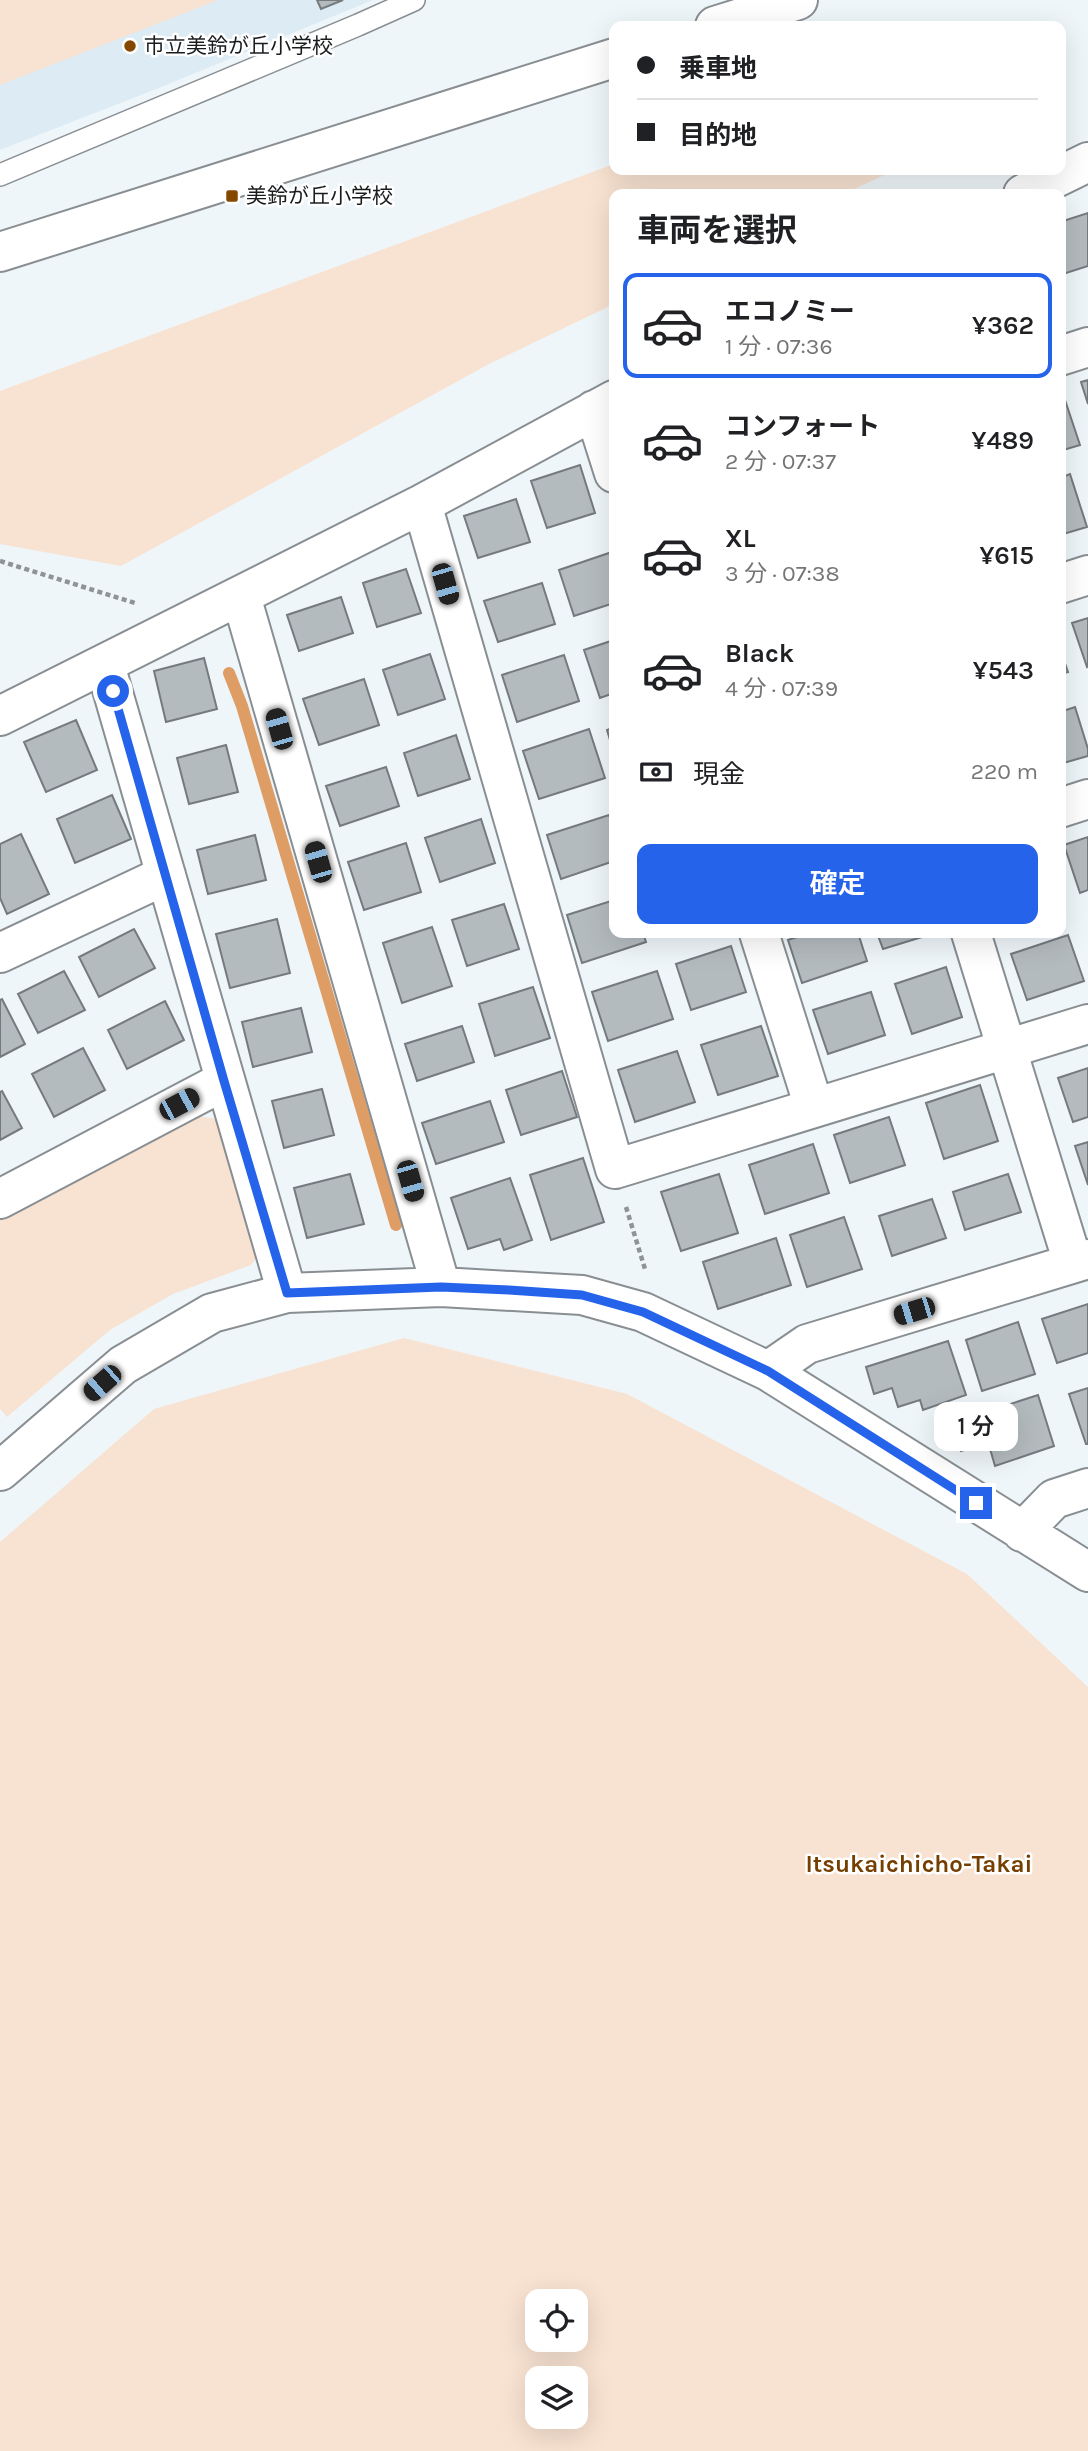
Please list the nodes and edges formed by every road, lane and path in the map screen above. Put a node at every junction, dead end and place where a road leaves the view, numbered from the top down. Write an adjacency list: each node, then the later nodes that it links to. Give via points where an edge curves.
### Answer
1 (414, 0): 7 (lane)
2 (798, 0): 3 (street)
3 (731, 21)
4 (609, 60): 10 (street)
5 (1088, 162): 6 (street)
6 (1066, 173)
7 (0, 175)
8 (1062, 175): 9 (street)
9 (1033, 189)
10 (0, 252)
11 (1088, 347): 12 (street)
12 (1066, 354)
13 (604, 405): 14 (street); 15 (street)
14 (609, 439)
15 (422, 504): 19 (street); 33 (street)
16 (0, 561): 20 (path, via 152,608)
17 (1088, 575): 18 (street)
18 (1066, 582)
19 (240, 596): 20 (street); 37 (street)
20 (178, 627): 21 (street)
21 (105, 665): 22 (street); 25 (street)
22 (0, 716)
23 (1088, 799): 24 (street)
24 (1066, 806)
25 (166, 875): 28 (street); 31 (street)
26 (761, 938): 32 (street)
27 (973, 938): 30 (street)
28 (0, 953)
29 (1088, 1024): 30 (street)
30 (1007, 1049): 32 (street); 35 (street)
31 (224, 1081): 34 (street); 38 (street)
32 (814, 1107): 33 (street)
33 (615, 1170): 36 (path)
34 (0, 1199)
35 (1081, 1261): 39 (street, via 807,1344)
36 (646, 1273)
37 (441, 1287): 38 (street); 39 (street, via 582,1295 643,1312)
38 (287, 1293): 40 (street, via 212,1313 122,1365)
39 (768, 1371): 42 (street)
40 (0, 1471)
41 (1088, 1488): 42 (street, via 1054,1499)
42 (1022, 1532): 43 (street)
43 (1088, 1572)

